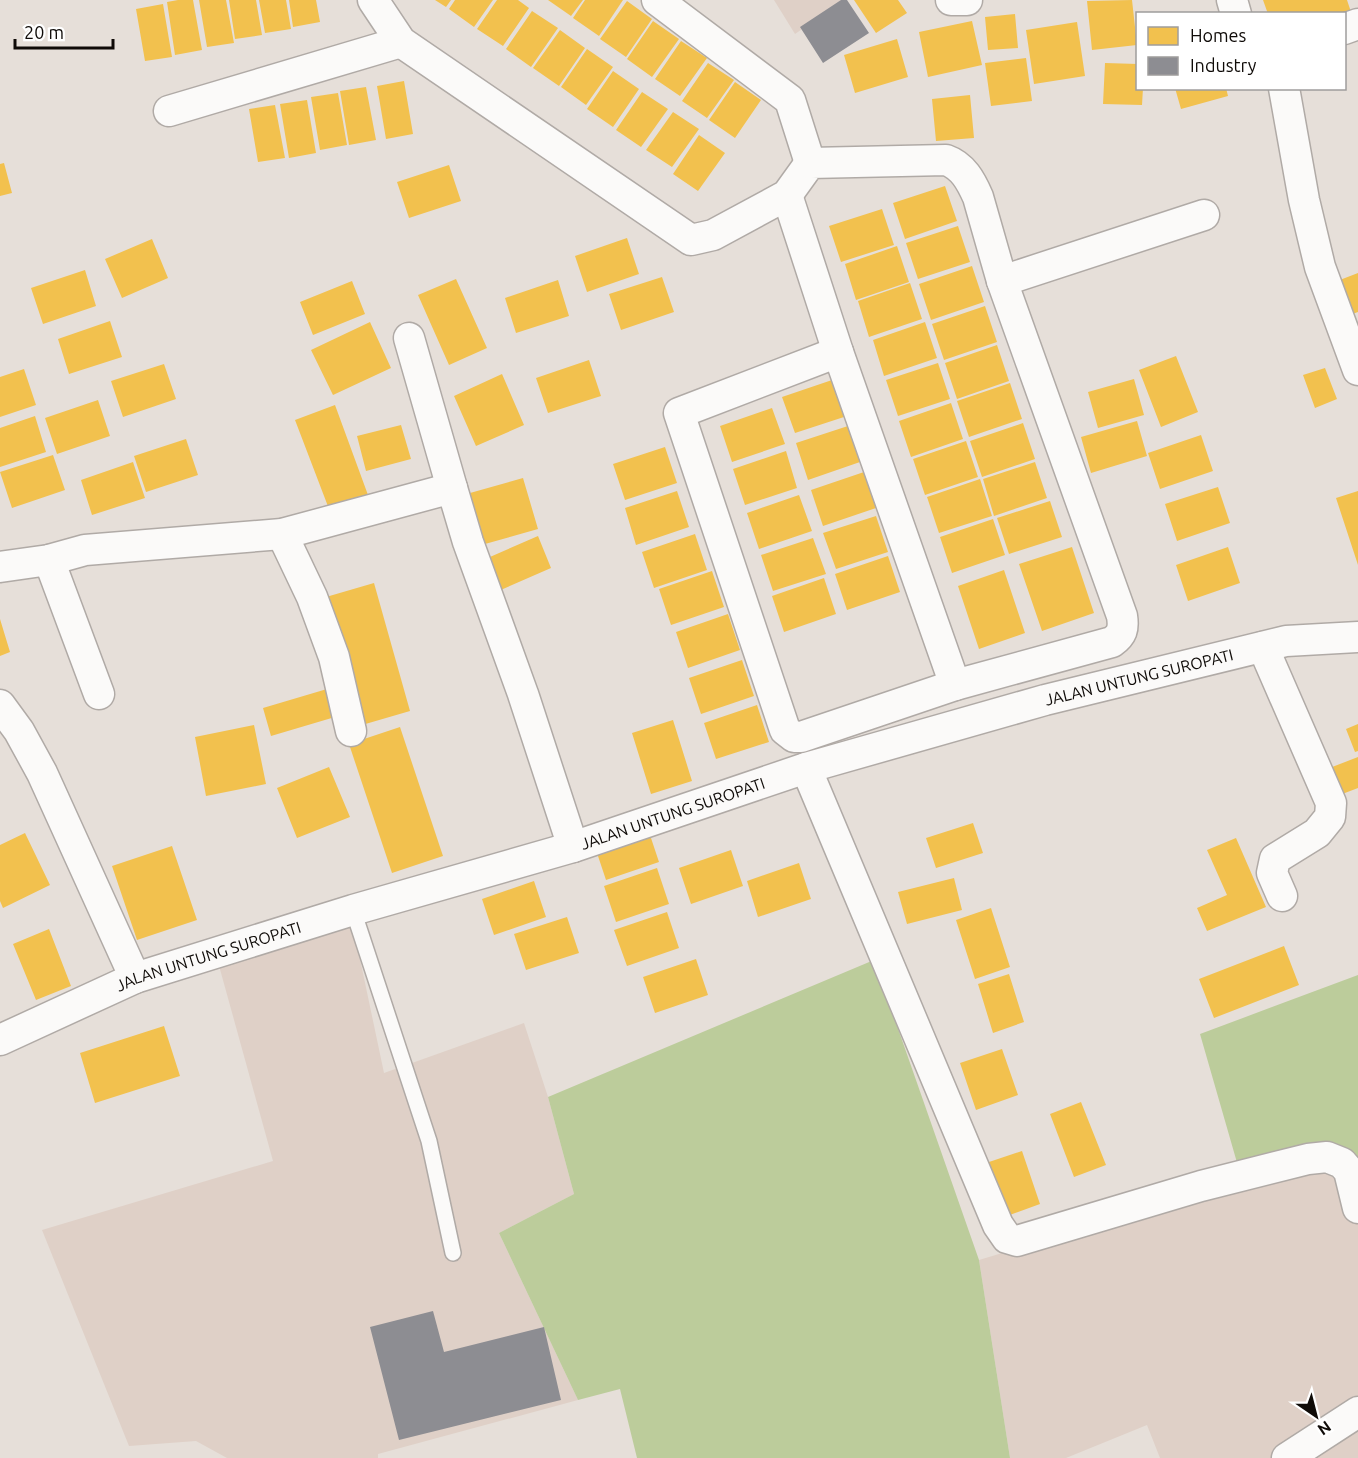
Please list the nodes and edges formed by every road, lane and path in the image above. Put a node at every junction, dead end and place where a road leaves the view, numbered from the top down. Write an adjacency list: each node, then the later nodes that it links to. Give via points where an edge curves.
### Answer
1 (373, 0): 5 (street)
2 (657, 0): 8 (street, via 790,100)
3 (951, 0): 4 (street)
4 (967, 0)
5 (401, 42): 7 (street); 9 (street, via 685,238 697,240 713,235)
6 (1284, 90): 14 (street, via 1320,267)
7 (169, 111)
8 (810, 163): 9 (street); 11 (street, via 946,160 955,164 973,184)
9 (786, 195): 13 (street)
10 (1204, 215): 11 (street)
11 (1002, 281): 21 (street, via 1123,626 1112,642)
12 (410, 338): 15 (street)
13 (838, 352): 21 (street); 21 (street, via 679,413 782,725 801,737)
14 (1358, 370)
15 (452, 488): 16 (street); 26 (street)
16 (282, 534): 17 (street, via 85,550); 24 (street, via 312,597 334,657)
17 (49, 560): 18 (street); 22 (street)
18 (0, 567)
19 (1358, 636): 20 (street, JALAN UNTUNG SUROPATI, via 1287,641)
20 (1263, 647): 25 (street, JALAN UNTUNG SUROPATI, via 1045,700); 27 (street, via 1331,802 1330,817 1317,833 1275,859 1272,873)
21 (955, 685)
22 (99, 694)
23 (0, 705): 29 (street, via 19,730 42,773)
24 (351, 731)
25 (806, 768): 26 (street, JALAN UNTUNG SUROPATI); 31 (street, via 998,1226 1007,1238 1017,1241 1062,1230 1201,1186 1308,1158 1328,1157 1342,1163 1349,1171)
26 (573, 847): 28 (street, JALAN UNTUNG SUROPATI)
27 (1282, 896)
28 (353, 910): 29 (street, JALAN UNTUNG SUROPATI); 32 (lane, via 429,1141)
29 (135, 978): 30 (street, JALAN UNTUNG SUROPATI)
30 (0, 1040)
31 (1358, 1208)
32 (453, 1253)
33 (1358, 1412): 34 (street)
34 (1287, 1458)

